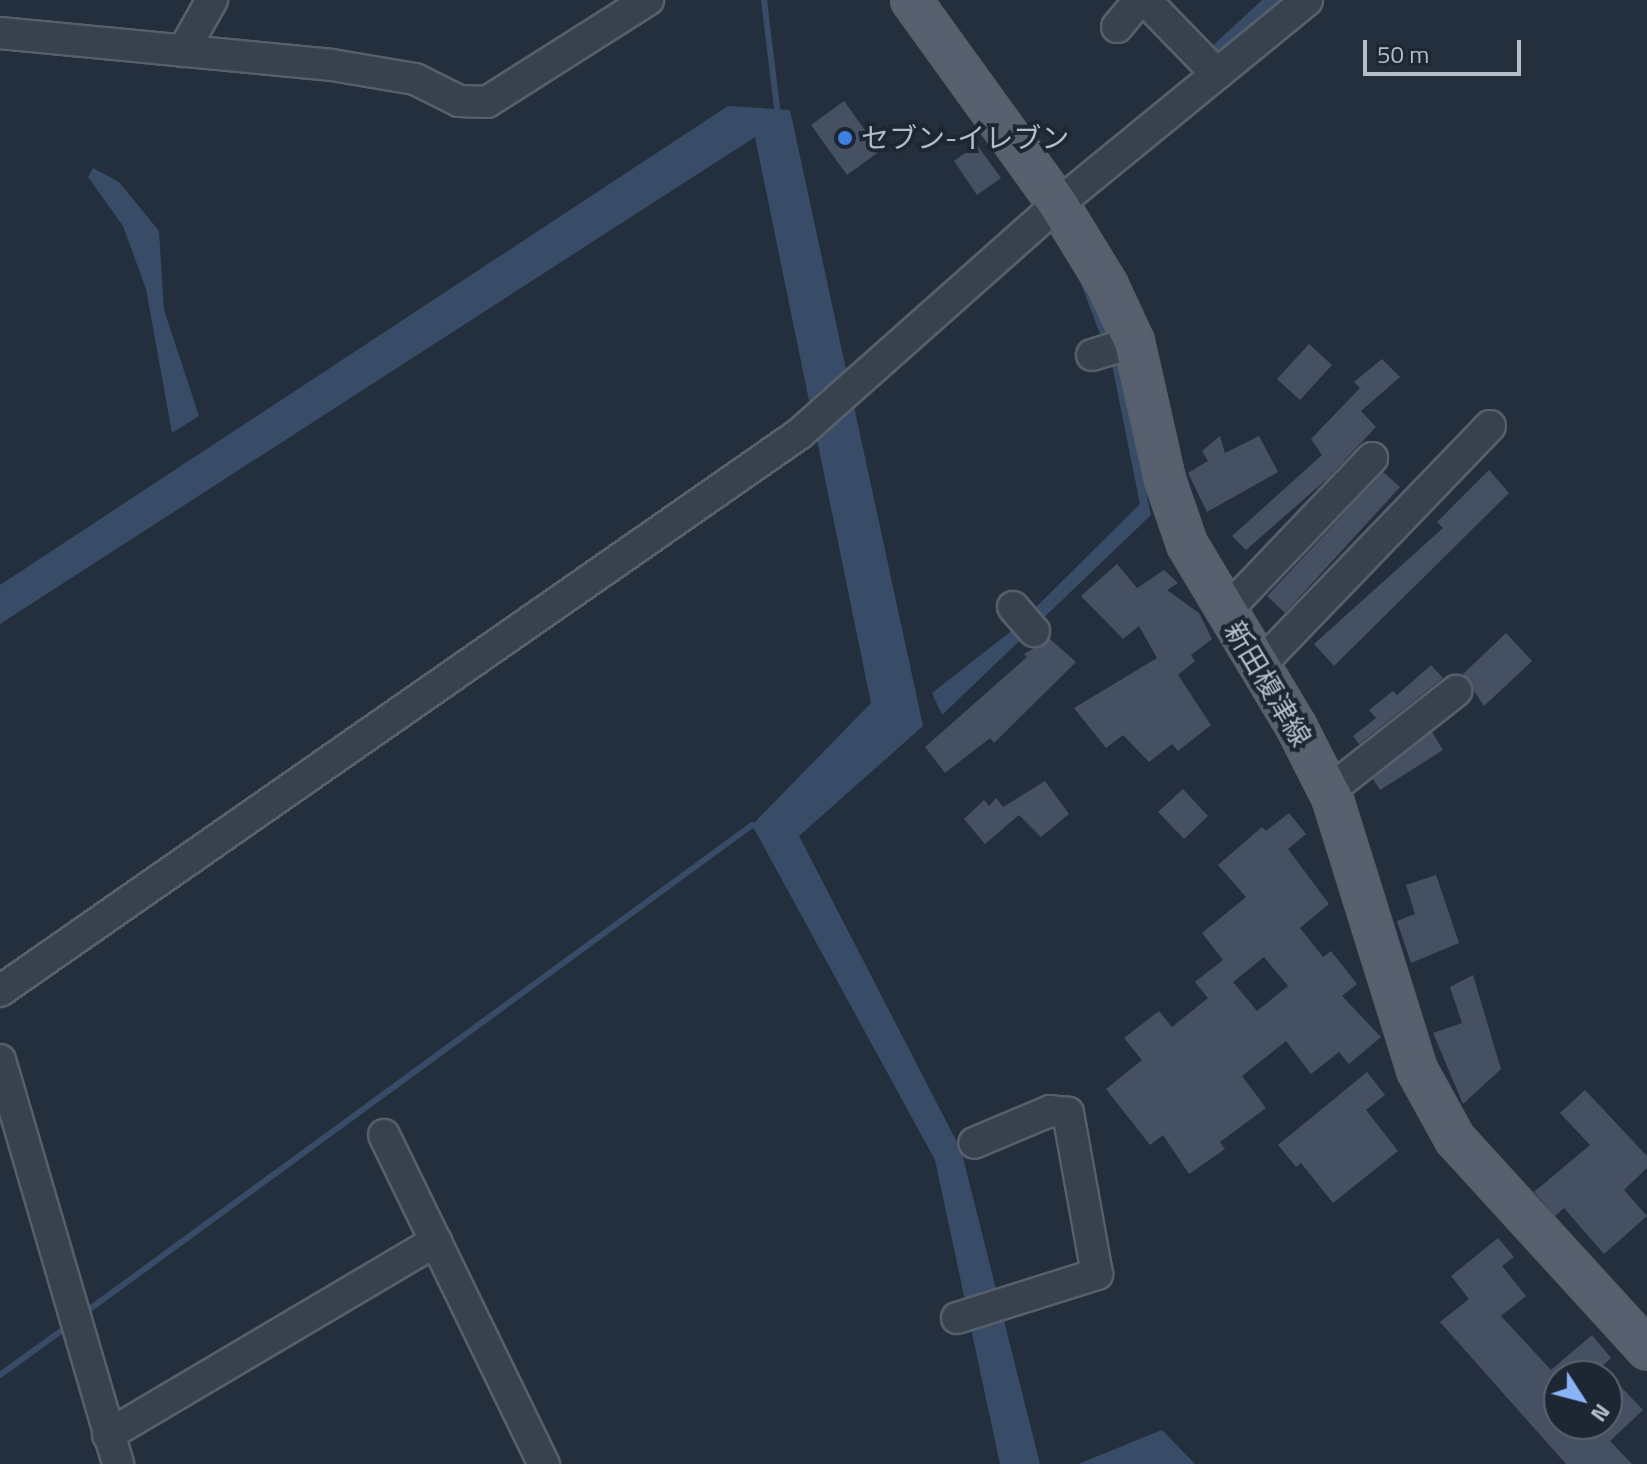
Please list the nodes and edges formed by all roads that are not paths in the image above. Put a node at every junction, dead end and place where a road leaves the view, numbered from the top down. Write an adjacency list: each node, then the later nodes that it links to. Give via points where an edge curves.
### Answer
1 (212, 0): 8 (street)
2 (648, 0): 8 (street, via 487,102 459,101 401,76)
3 (911, 0): 10 (main road, 新田榎津線)
4 (1142, 0): 6 (street); 9 (street)
5 (1307, 0): 9 (street)
6 (1117, 27)
7 (0, 33): 8 (street)
8 (183, 51)
9 (1217, 74): 10 (street)
10 (1058, 204): 11 (main road, 新田榎津線, via 1091,253); 21 (street, via 810,424)
11 (1134, 342): 12 (street); 16 (main road, 新田榎津線, via 1165,480 1187,544)
12 (1092, 355)
13 (1490, 426): 18 (street)
14 (1372, 458): 16 (street)
15 (1013, 607): 17 (street)
16 (1225, 612): 18 (main road, 新田榎津線)
17 (1034, 631)
18 (1259, 666): 20 (main road, 新田榎津線)
19 (1456, 691): 20 (street)
20 (1329, 791): 28 (main road, 新田榎津線, via 1351,847 1417,1070 1455,1139)
21 (0, 991)
22 (0, 1060): 23 (street)
23 (8, 1125): 29 (street)
24 (384, 1135): 26 (street)
25 (974, 1143): 27 (street, via 1062,1109 1073,1127 1097,1274)
26 (436, 1241): 29 (street); 31 (street)
27 (963, 1316)
28 (1647, 1349)
29 (108, 1435): 30 (street)
30 (118, 1464)
31 (544, 1464)

